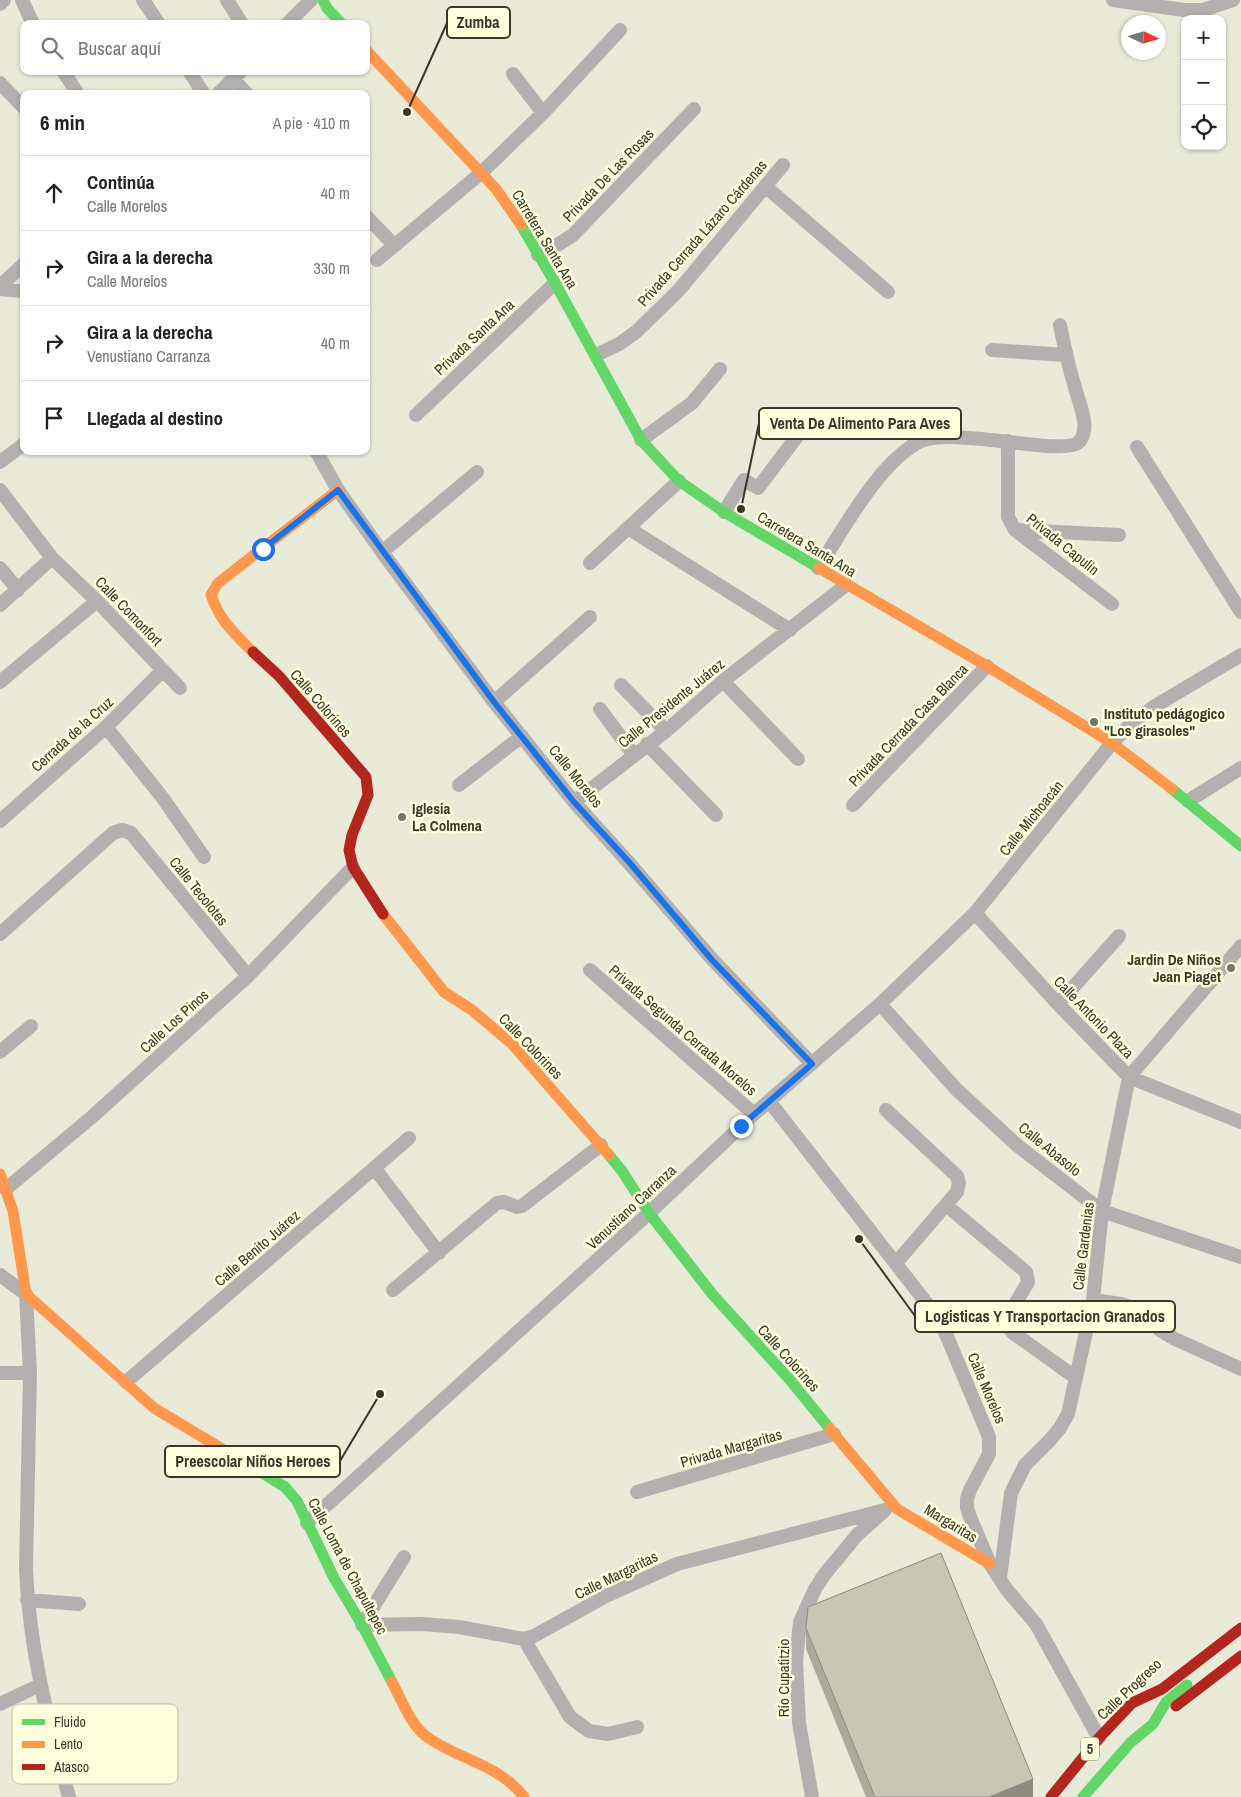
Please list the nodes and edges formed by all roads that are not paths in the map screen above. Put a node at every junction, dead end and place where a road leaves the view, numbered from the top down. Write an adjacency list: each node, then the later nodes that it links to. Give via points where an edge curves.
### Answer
1 (4, 0): 9 (street)
2 (22, 0): 10 (street)
3 (143, 0): 11 (street)
4 (227, 0): 12 (street)
5 (311, 0): 13 (street)
6 (323, 0): 14 (street)
7 (1113, 0): 8 (street, via 1203,10)
8 (1233, 0)
9 (0, 4)
10 (31, 20)
11 (156, 20)
12 (240, 20)
13 (291, 20)
14 (338, 20)
15 (620, 30): 28 (street)
16 (370, 54): 30 (street, Carretera Santa Ana)
17 (513, 74): 28 (street)
18 (66, 75): 22 (street)
19 (192, 75): 23 (street)
20 (237, 75): 24 (street); 25 (street)
21 (0, 83): 26 (street)
22 (75, 90)
23 (201, 90)
24 (222, 90)
25 (245, 90)
26 (20, 104)
27 (694, 109): 34 (street, Privada De Las Rosas, via 573,235)
28 (543, 113): 30 (street)
29 (783, 165): 31 (street, Privada Cerrada Lázaro Cárdenas)
30 (481, 173): 33 (street); 34 (street, Carretera Santa Ana, via 519,222)
31 (765, 186): 40 (street); 43 (street, Privada Cerrada Lázaro Cárdenas, via 678,290 636,332)
32 (370, 220): 33 (street)
33 (394, 245): 35 (street)
34 (538, 256): 37 (street, Carretera Santa Ana)
35 (378, 260)
36 (20, 268): 38 (street)
37 (555, 284): 43 (street, Carretera Santa Ana); 46 (street, Privada Santa Ana)
38 (0, 288): 39 (street)
39 (20, 292)
40 (888, 292)
41 (1060, 325): 44 (street)
42 (992, 350): 44 (street)
43 (596, 355): 48 (street, Carretera Santa Ana)
44 (1066, 355): 49 (street, via 1084,421 1084,432 1079,442 1059,447)
45 (720, 370): 48 (street, via 692,403)
46 (416, 415)
47 (811, 418): 58 (street, via 758,488 744,480)
48 (642, 440): 55 (street, Carretera Santa Ana)
49 (1008, 441): 60 (street, Privada Capulín, via 1008,517); 66 (street, via 938,436 916,442 898,456 872,486)
50 (20, 447): 53 (street)
51 (1137, 447): 72 (street)
52 (318, 455): 57 (street, Calle Morelos)
53 (0, 462)
54 (477, 472): 62 (street)
55 (679, 481): 58 (street, Carretera Santa Ana); 59 (street)
56 (0, 490): 63 (street, Calle Comonfort)
57 (338, 490): 62 (street, Calle Morelos); 100 (street, Calle Colorines, via 218,584 211,596 227,627 279,676 366,777 368,795 349,850)
58 (724, 512): 66 (street, Carretera Santa Ana)
59 (628, 528): 64 (street); 74 (street)
60 (1015, 530): 61 (street); 70 (street, Privada Capulín)
61 (1119, 535)
62 (382, 552): 82 (street, Calle Morelos)
63 (52, 558): 68 (street); 69 (street, Calle Comonfort)
64 (590, 563)
65 (0, 568): 68 (street)
66 (818, 568): 67 (street, Carretera Santa Ana)
67 (846, 585): 74 (street, Calle Presidente Juárez); 76 (street, Carretera Santa Ana)
68 (18, 590): 71 (street)
69 (97, 601): 77 (street, Calle Comonfort); 79 (street)
70 (1112, 604)
71 (0, 605)
72 (1241, 612)
73 (590, 616): 82 (street)
74 (790, 630): 78 (street, Calle Presidente Juárez)
75 (1241, 655): 88 (street, Calle Michoacán, via 1155,706 1133,722)
76 (988, 666): 88 (street, Carretera Santa Ana); 95 (street, Privada Cerrada Casa Blanca)
77 (164, 670): 81 (street, Calle Comonfort); 84 (street, Cerrada de la Cruz)
78 (722, 681): 85 (street, Calle Presidente Juárez); 90 (street)
79 (0, 682)
80 (621, 685): 85 (street)
81 (180, 688)
82 (494, 702): 86 (street, Calle Morelos)
83 (600, 709): 89 (street)
84 (106, 726): 97 (street, Cerrada de la Cruz); 99 (street)
85 (666, 731): 87 (street, Calle Presidente Juárez)
86 (522, 736): 92 (street); 94 (street, Calle Morelos)
87 (647, 744): 89 (street, Calle Presidente Juárez); 96 (street)
88 (1112, 744): 93 (street, Carretera Santa Ana); 101 (street, Calle Michoacán)
89 (634, 755): 94 (street, Calle Presidente Juárez)
90 (798, 759)
91 (1241, 768): 93 (street)
92 (459, 785)
93 (1188, 801): 98 (street, Carretera Santa Ana)
94 (574, 802): 111 (street, Calle Morelos, via 712,960)
95 (852, 805)
96 (716, 815)
97 (0, 821)
98 (1241, 846)
99 (204, 857)
100 (353, 867): 106 (street, Calle Los Pinos); 118 (street, Calle Colorines, via 380,910 444,992 472,1010 512,1044)
101 (975, 913): 107 (street, Venustiano Carranza); 108 (street, Calle Antonio Plaza)
102 (0, 934): 106 (street, Calle Tecolotes, via 113,833 122,830 131,833)
103 (1119, 936): 108 (street)
104 (1241, 946): 112 (street)
105 (590, 970): 115 (street, Privada Segunda Cerrada Morelos)
106 (248, 976): 121 (street, Calle Los Pinos, via 93,1116)
107 (880, 1004): 111 (street, Venustiano Carranza); 123 (street, Calle Abasolo, via 956,1089 1018,1146)
108 (1058, 1004): 112 (street, Calle Antonio Plaza)
109 (31, 1026): 110 (street)
110 (0, 1052)
111 (812, 1064): 113 (street, Venustiano Carranza)
112 (1129, 1077): 116 (street, Calle Antonio Plaza); 123 (street, Calle Gardenias)
113 (769, 1101): 115 (street, Venustiano Carranza); 127 (street, Calle Morelos)
114 (886, 1110): 122 (street, via 957,1176 958,1188)
115 (754, 1114): 124 (street, Venustiano Carranza)
116 (1241, 1122)
117 (409, 1138): 119 (street, Calle Benito Juárez)
118 (601, 1145): 124 (street, Calle Colorines); 125 (street, via 522,1206 497,1203)
119 (375, 1168): 125 (street); 136 (street, Calle Benito Juárez)
120 (0, 1174): 121 (street)
121 (6, 1189): 130 (street, via 13,1211)
122 (946, 1205): 127 (street); 135 (street, via 1026,1272 1028,1284 1008,1316 1008,1327)
123 (1102, 1211): 126 (street, Calle Abasolo); 131 (street, Calle Gardenias)
124 (649, 1213): 137 (street, Calle Colorines, via 713,1295); 140 (street, Venustiano Carranza)
125 (439, 1253): 129 (street)
126 (1241, 1257)
127 (896, 1263): 142 (street, Calle Morelos, via 936,1314 990,1437 989,1454 967,1499 970,1517)
128 (0, 1275): 130 (street)
129 (393, 1290)
130 (26, 1294): 134 (street); 136 (street, Calle Loma de Chapultepec)
131 (1093, 1300): 132 (street, via 1134,1308 1175,1339); 135 (street, Calle Gardenias)
132 (1241, 1369)
133 (0, 1373): 134 (street)
134 (30, 1373): 144 (street)
135 (1076, 1378): 143 (street, Calle Gardenias, via 1068,1414 1050,1440 1025,1465 1011,1493)
136 (126, 1382): 140 (street, Calle Loma de Chapultepec, via 154,1408 178,1424 285,1486 297,1500)
137 (834, 1434): 138 (street, Privada Margaritas); 139 (street, Calle Colorines)
138 (636, 1492)
139 (891, 1509): 142 (street, Margaritas); 149 (street, Calle Margaritas, via 678,1564 608,1595); 163 (street, Río Cupatitzio, via 857,1535 824,1576 800,1622 796,1661 798,1723)
140 (307, 1523): 147 (street, Calle Loma de Chapultepec)
141 (404, 1556): 147 (street)
142 (990, 1564): 143 (street, Calle Morelos)
143 (1000, 1578): 158 (street, Calle Morelos, via 1036,1624)
144 (27, 1600): 145 (street); 152 (street)
145 (79, 1604)
146 (1241, 1618): 153 (street, Calle Progreso / 5, via 1151,1685)
147 (362, 1625): 149 (street, via 459,1626); 162 (street, Calle Loma de Chapultepec, via 416,1726 429,1739 505,1777)
148 (1241, 1628): 153 (street, via 1162,1689)
149 (524, 1639): 157 (street, via 570,1717 589,1731 608,1734)
150 (1241, 1643): 156 (street, via 1166,1702)
151 (1241, 1656): 156 (street, 5)
152 (40, 1685): 154 (street); 155 (street)
153 (1132, 1703): 158 (street, Calle Progreso / 5)
154 (0, 1704)
155 (45, 1704)
156 (1153, 1724): 160 (street, 5, via 1131,1742)
157 (637, 1727)
158 (1099, 1738): 164 (street, Calle Progreso / 5)
159 (66, 1784): 161 (street)
160 (1091, 1791): 165 (street, 5)
161 (69, 1797)
162 (524, 1797)
163 (812, 1797)
164 (1051, 1797)
165 (1083, 1797)

